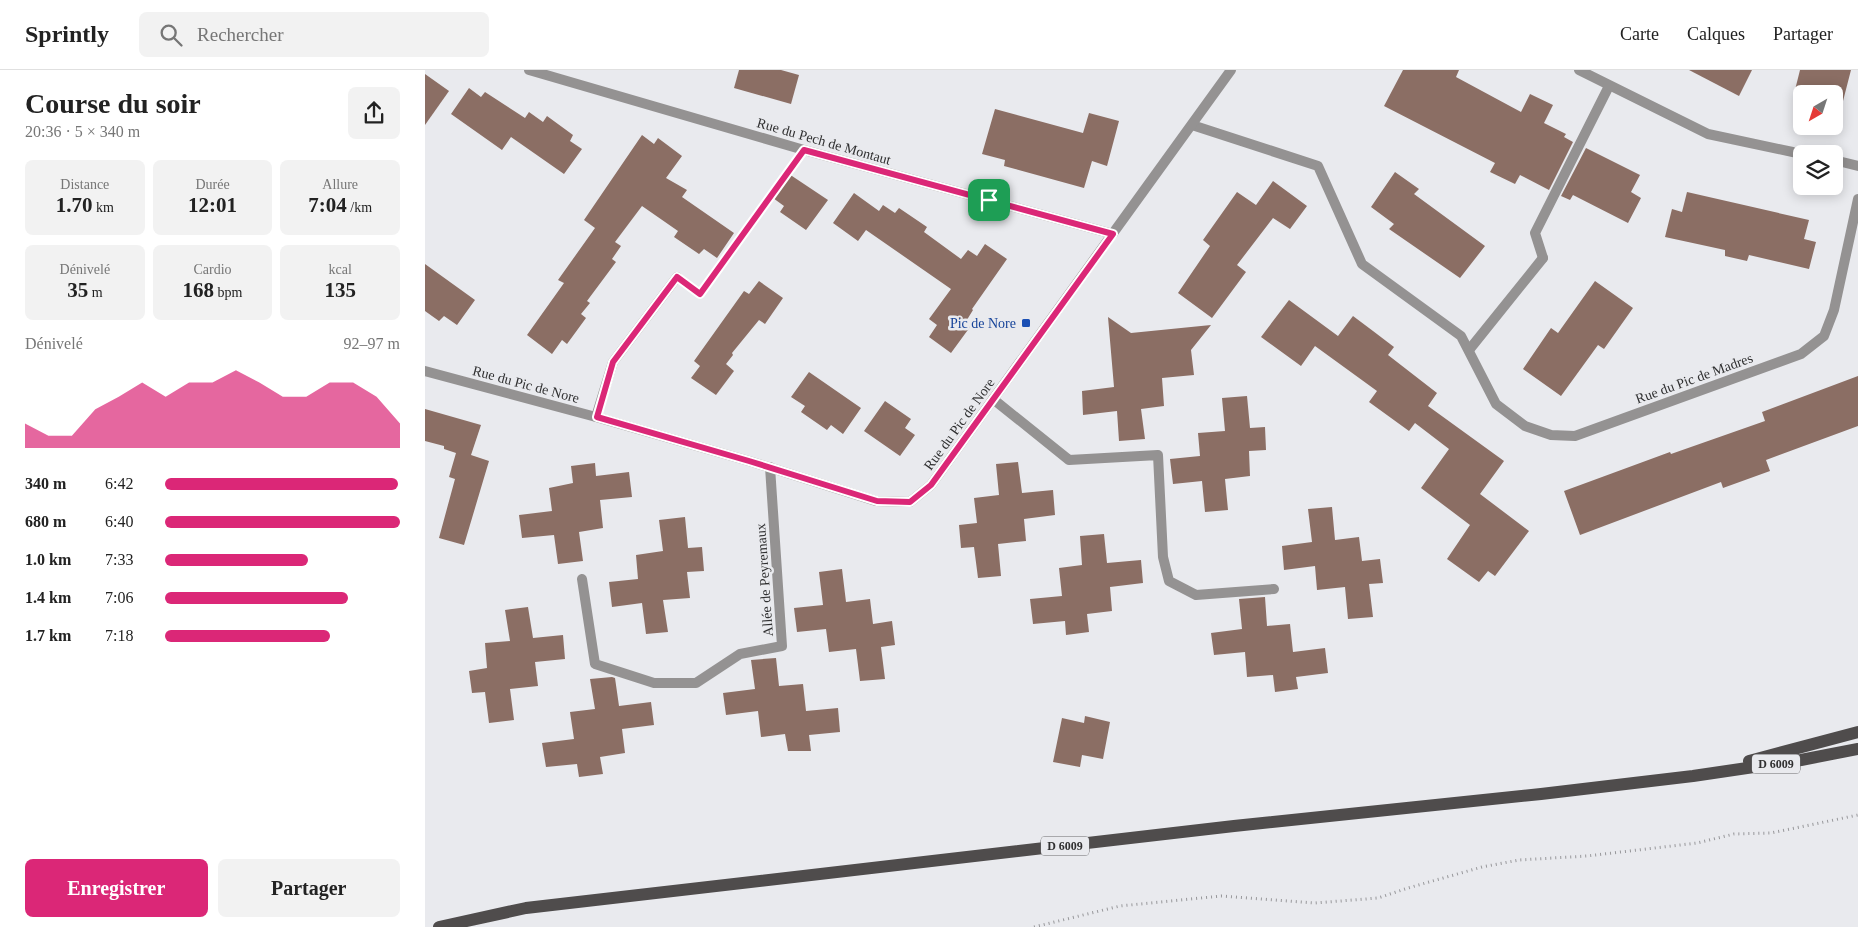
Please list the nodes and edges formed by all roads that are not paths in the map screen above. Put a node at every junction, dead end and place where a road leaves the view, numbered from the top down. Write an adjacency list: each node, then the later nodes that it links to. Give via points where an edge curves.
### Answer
1 (529, 70): 10 (street, Rue du Pech de Montaut, via 804,150)
2 (1231, 70): 5 (street, Rue du Pic de Nore)
3 (1579, 70): 4 (street)
4 (1609, 86): 6 (street, via 1708,134); 12 (street, via 1535,233 1543,258)
5 (1192, 125): 10 (street, Rue du Pic de Nore); 12 (street, Rue du Pic de Madres, via 1318,166 1362,264 1461,336)
6 (1793, 152)
7 (1843, 162): 8 (street)
8 (1858, 166)
9 (1858, 198): 12 (street, Rue du Pic de Madres, via 1833,310 1824,336 1801,354 1575,436 1551,435 1525,426 1496,404)
10 (1113, 234): 14 (street, Rue du Pic de Nore)
11 (677, 277): 15 (street, via 613,362)
12 (1469, 350)
13 (425, 371): 15 (street, Rue du Pic de Nore)
14 (993, 399): 16 (street, Rue du Pic de Nore, via 931,485 910,502 877,501); 18 (street, via 1069,460 1158,455 1163,557 1169,581 1196,594)
15 (597, 417): 16 (street, Rue du Pic de Nore)
16 (770, 467): 17 (street, Allée de Peyremaux, via 782,646 741,654 696,683 654,683 595,664)
17 (582, 579)
18 (1274, 589)
19 (1858, 732): 21 (main road)
20 (1858, 749): 21 (main road, D 6009)
21 (1693, 776): 22 (main road, D 6009, via 526,908)
22 (439, 927)

